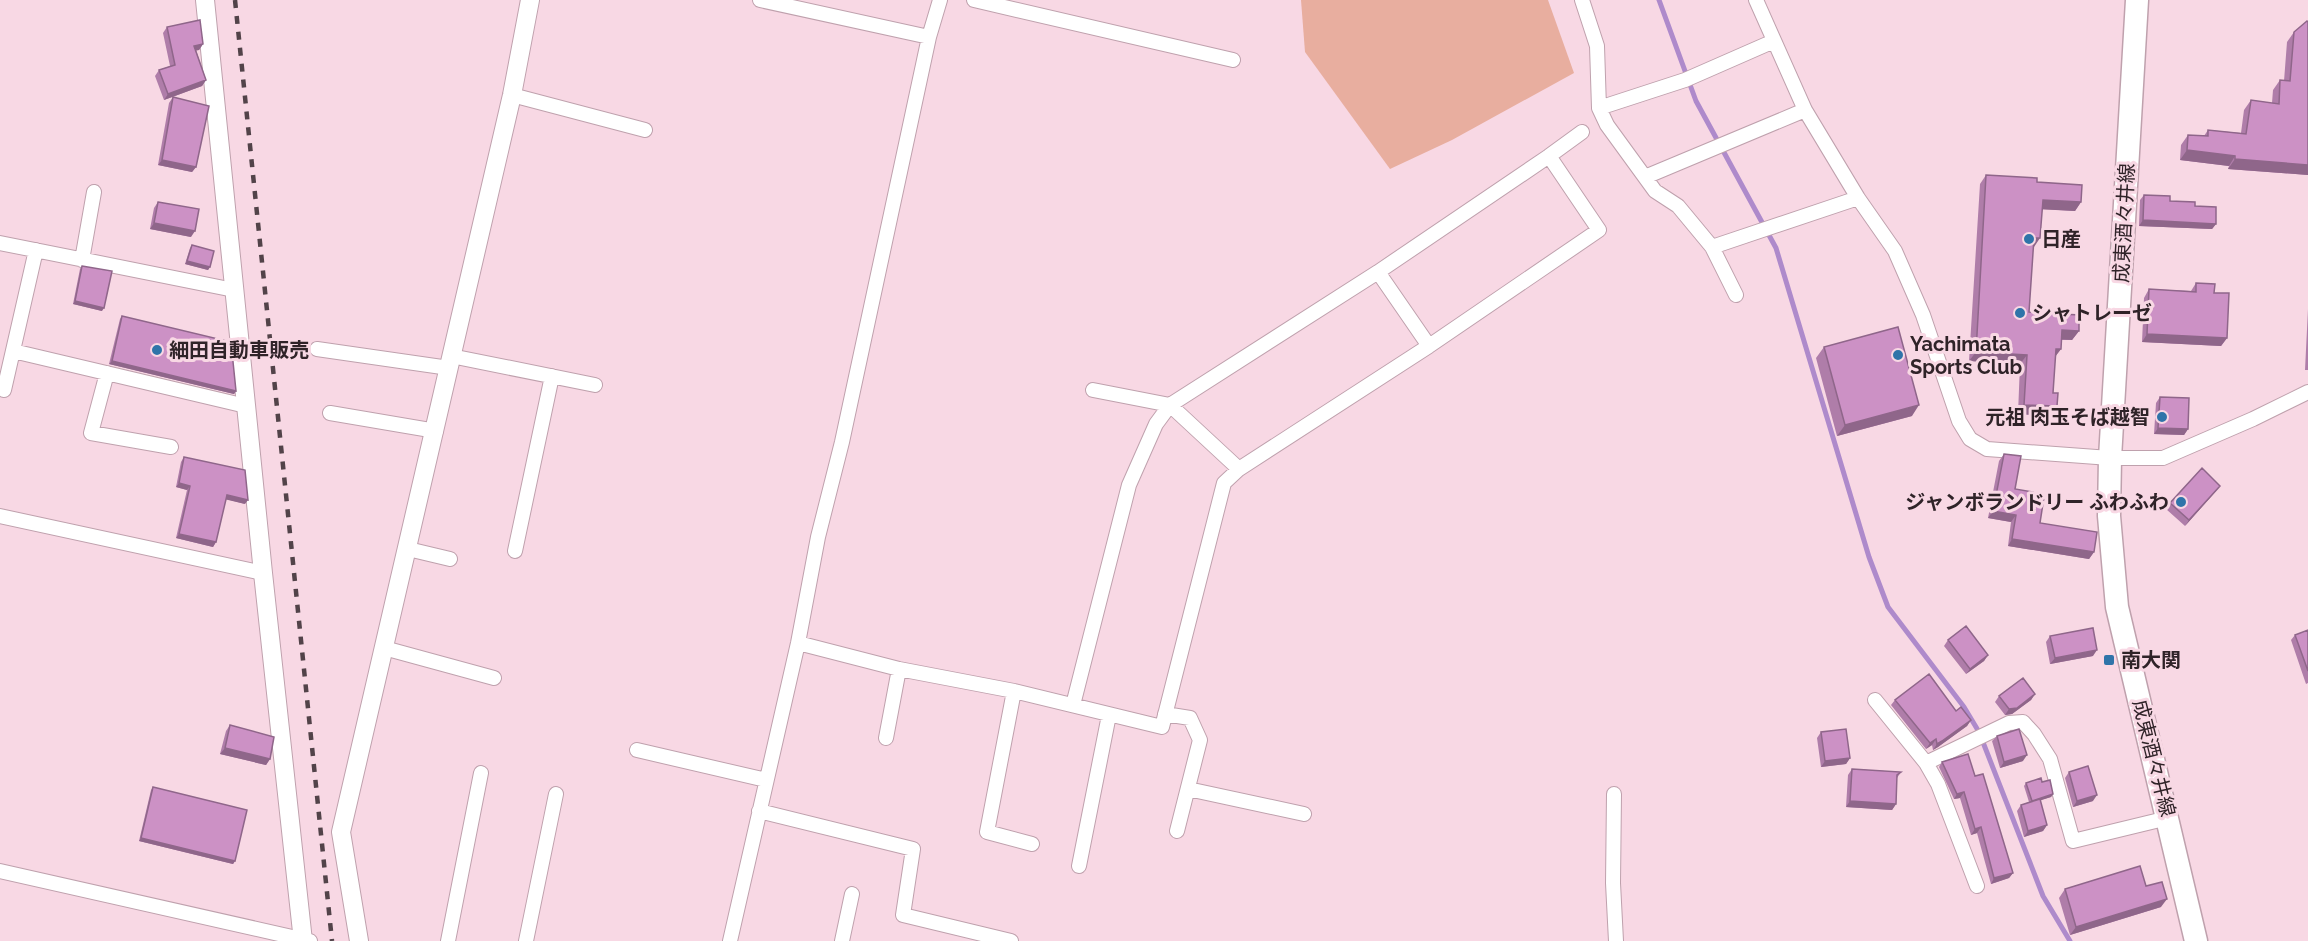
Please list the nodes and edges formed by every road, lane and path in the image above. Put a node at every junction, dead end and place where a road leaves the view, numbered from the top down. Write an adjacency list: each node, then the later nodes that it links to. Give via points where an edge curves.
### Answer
1 (205, 0): 26 (street)
2 (530, 0): 12 (street)
3 (760, 0): 9 (street)
4 (940, 0): 9 (street)
5 (974, 0): 11 (street)
6 (1582, 0): 13 (street, via 1597,46)
7 (1756, 0): 10 (street)
8 (2137, 0): 43 (main road, 成東酒々井線)
9 (929, 37): 50 (street)
10 (1774, 41): 13 (street, via 1685,80); 14 (street)
11 (1233, 60)
12 (512, 95): 15 (street); 31 (street)
13 (1599, 108): 18 (street)
14 (1805, 110): 18 (street); 20 (street)
15 (645, 130)
16 (1582, 132): 17 (street)
17 (1549, 156): 25 (street); 28 (street, via 1599,230)
18 (1645, 177): 22 (street, via 1655,191 1678,206)
19 (94, 192): 24 (street)
20 (1858, 198): 22 (street); 43 (street, via 1895,250 1923,315 1959,421 1970,439 1987,449)
21 (0, 243): 23 (street)
22 (1712, 247): 27 (street)
23 (36, 250): 24 (street); 30 (street)
24 (82, 260): 26 (street)
25 (1378, 272): 28 (street); 38 (street)
26 (234, 290): 39 (street)
27 (1736, 295)
28 (1429, 346): 44 (street)
29 (317, 349): 31 (street)
30 (13, 351): 32 (street); 35 (street)
31 (450, 362): 33 (street); 41 (street)
32 (106, 373): 39 (street); 42 (street, via 91,433)
33 (552, 376): 34 (street); 47 (street)
34 (595, 385)
35 (4, 390)
36 (1094, 390): 38 (street)
37 (2308, 392): 43 (street, via 2163,458)
38 (1170, 405): 44 (street); 56 (street, via 1156,424 1128,485)
39 (246, 406): 49 (street)
40 (330, 413): 41 (street)
41 (436, 430): 46 (street)
42 (171, 447)
43 (2110, 458): 69 (main road, 成東酒々井線, via 2109,516 2117,608)
44 (1239, 469): 57 (street, via 1224,483)
45 (0, 516): 49 (street)
46 (408, 549): 48 (street); 51 (street)
47 (515, 551)
48 (450, 559)
49 (263, 573): 76 (street)
50 (798, 643): 52 (street); 63 (street)
51 (384, 648): 53 (street); 77 (street, via 341,832)
52 (899, 669): 54 (street); 59 (street)
53 (494, 678)
54 (1014, 691): 56 (street); 71 (street, via 987,832)
55 (1875, 700): 61 (street)
56 (1073, 705): 58 (street)
57 (1165, 714): 58 (street, via 1162,727); 64 (street, via 1190,718 1200,740)
58 (1109, 715): 72 (street)
59 (886, 738)
60 (637, 750): 63 (street)
61 (1926, 763): 69 (street, via 2009,723 2023,722 2050,759 2073,841); 74 (street, via 1938,784)
62 (481, 773): 78 (street)
63 (766, 780): 67 (street)
64 (1188, 789): 68 (street); 70 (street)
65 (556, 794): 79 (street)
66 (1614, 794): 83 (street)
67 (759, 811): 80 (street); 82 (street, via 913,849 903,915)
68 (1304, 814)
69 (2168, 818): 84 (main road, 成東酒々井線)
70 (1177, 831)
71 (1032, 844)
72 (1079, 866)
73 (0, 871): 76 (street)
74 (1977, 886)
75 (852, 894): 81 (street)
76 (305, 940)
77 (359, 941)
78 (448, 941)
79 (526, 941)
80 (730, 941)
81 (842, 941)
82 (1011, 941)
83 (1616, 941)
84 (2196, 941)

